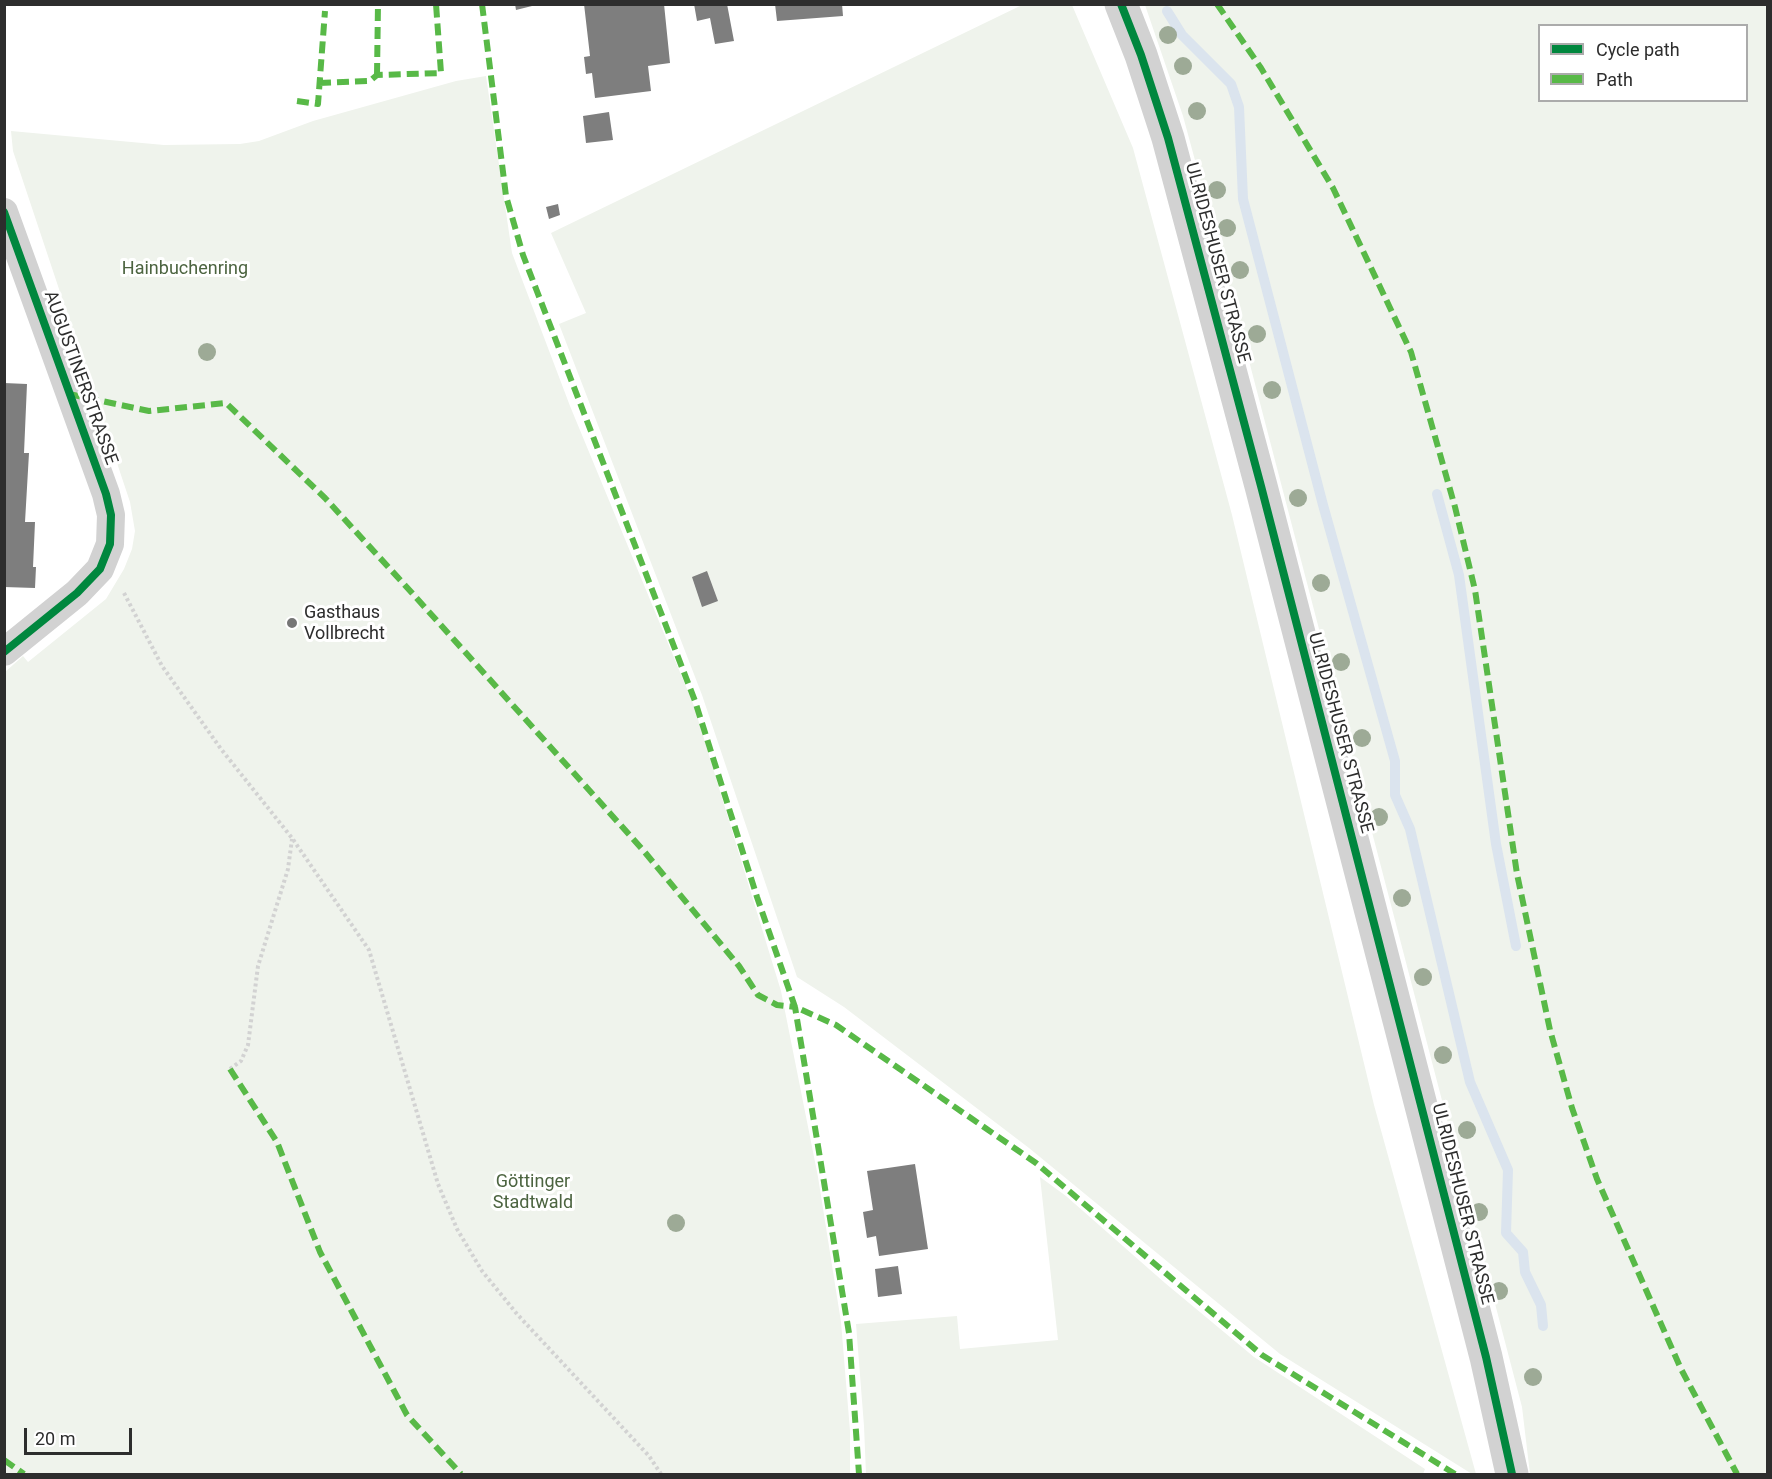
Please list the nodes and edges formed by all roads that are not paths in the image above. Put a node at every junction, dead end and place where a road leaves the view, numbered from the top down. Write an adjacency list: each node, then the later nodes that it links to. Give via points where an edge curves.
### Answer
1 (1121, 4): 4 (street, ULRIDESHUSER STRASSE, via 1168,138 1261,486 1500,1411)
2 (4, 212): 3 (street, AUGUSTINERSTRASSE, via 111,514 111,532 100,569 77,593)
3 (4, 652)
4 (1512, 1474)

